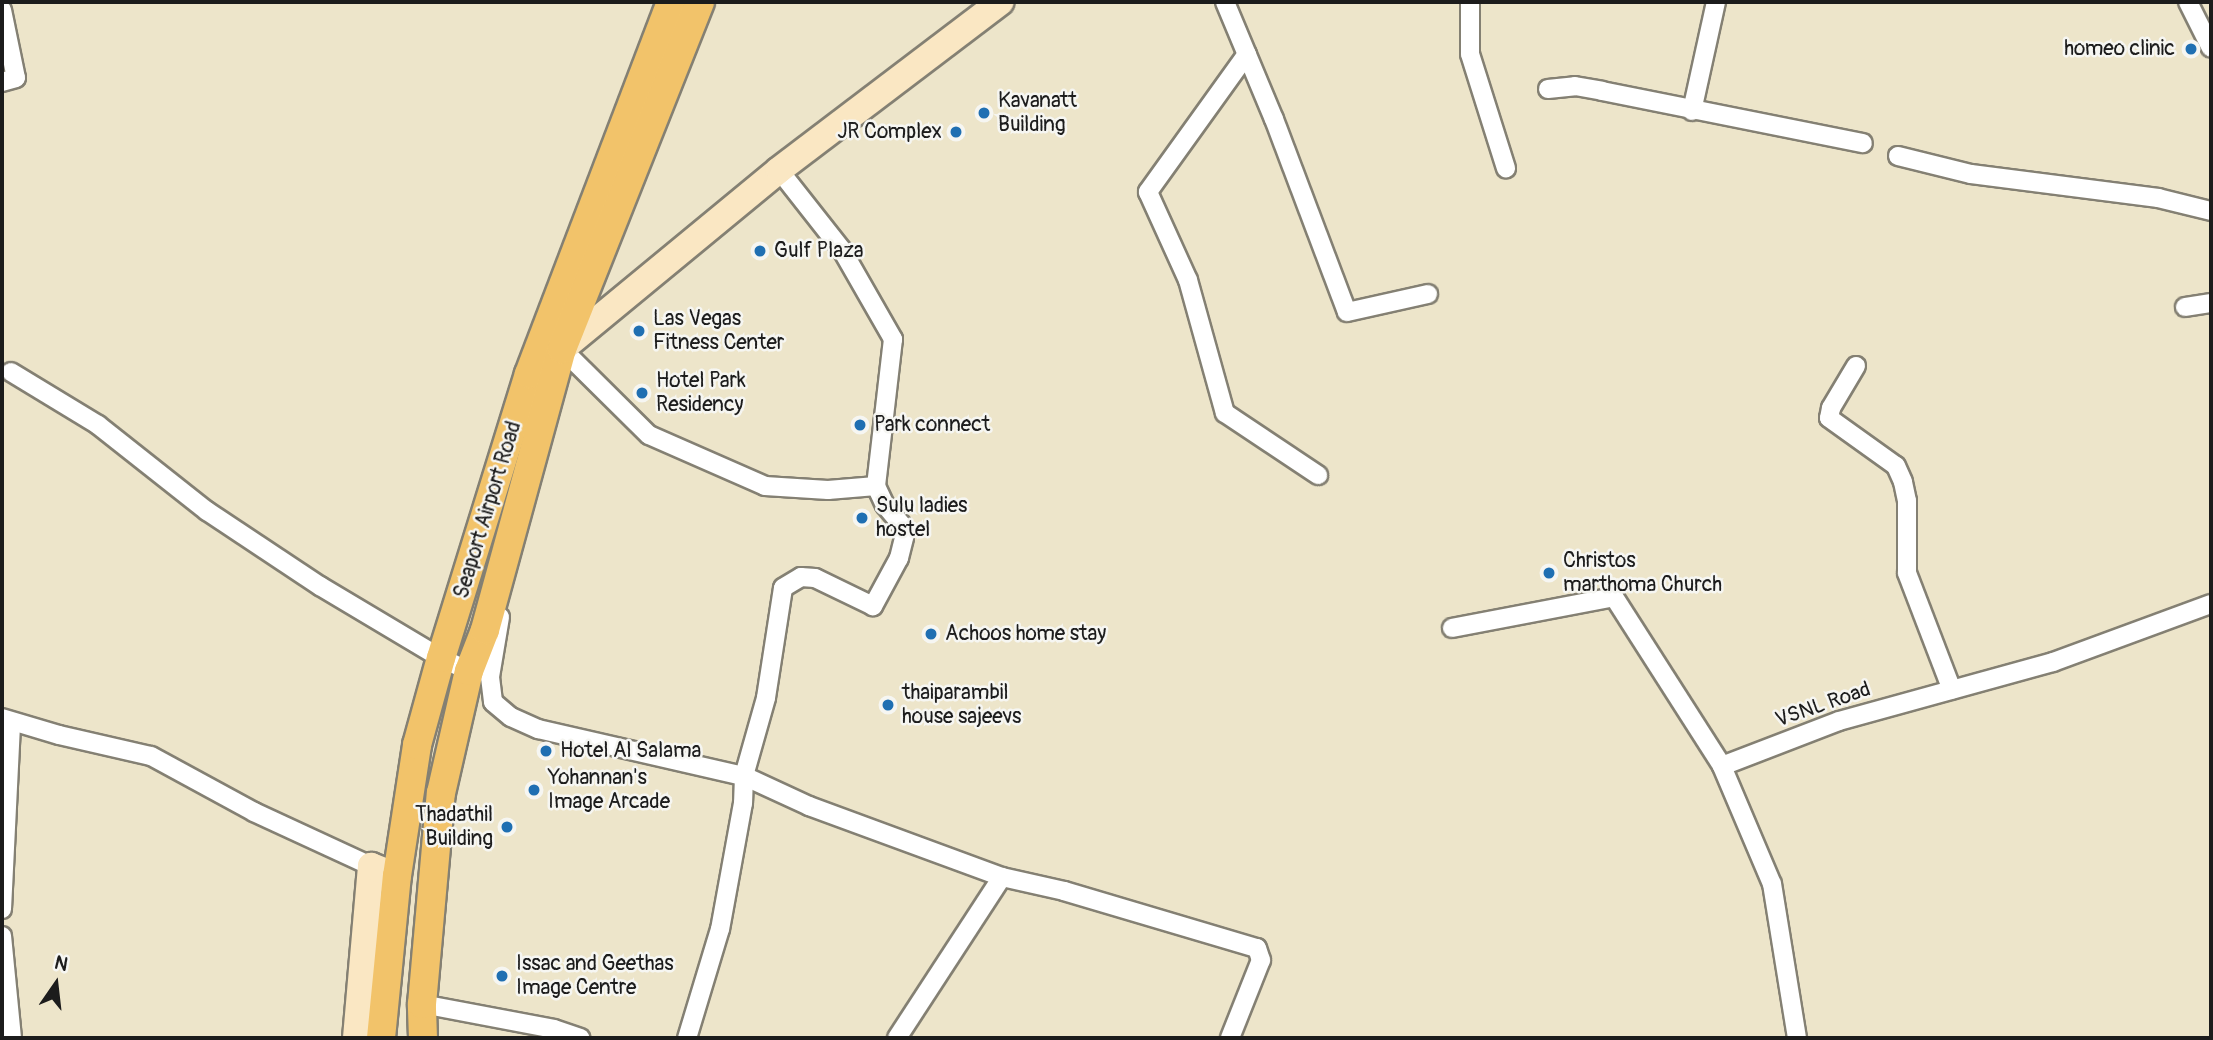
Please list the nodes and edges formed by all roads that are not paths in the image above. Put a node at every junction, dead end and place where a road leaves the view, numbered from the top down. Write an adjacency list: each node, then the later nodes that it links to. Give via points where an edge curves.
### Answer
1 (649, 2): 11 (main road)
2 (671, 2): 11 (main road, Seaport Airport Road)
3 (710, 2): 10 (main road, Seaport Airport Road)
4 (1000, 2): 20 (street)
5 (1225, 2): 13 (street)
6 (1470, 2): 19 (street, via 1470,54)
7 (1716, 2): 16 (street)
8 (2188, 2): 12 (street)
9 (2, 10): 14 (street, via 16,78)
10 (694, 14): 25 (main road, Seaport Airport Road)
11 (656, 38): 33 (main road, Seaport Airport Road, via 529,374)
12 (2211, 48)
13 (1247, 54): 22 (street, via 1347,312); 28 (street, via 1148,192 1188,280 1225,413)
14 (2, 82)
15 (1548, 89): 16 (street, via 1575,86)
16 (1692, 111): 17 (street)
17 (1863, 143)
18 (1898, 156): 21 (street, via 1971,174 2158,198)
19 (1506, 168)
20 (779, 170): 25 (street); 29 (street, via 842,250 894,339)
21 (2211, 211)
22 (1428, 294)
23 (2211, 303): 24 (street)
24 (2185, 306)
25 (562, 349): 29 (street, via 649,435 765,486 828,490); 30 (main road, Seaport Airport Road)
26 (1856, 366): 35 (street, via 1829,418 1896,466 1907,501 1907,573)
27 (11, 372): 33 (street, via 98,425 207,511 309,579)
28 (1318, 475)
29 (876, 486): 38 (street, via 901,524 904,538 899,558 873,606 815,578 801,577 783,587 766,698)
30 (499, 576): 34 (main road, Seaport Airport Road); 38 (street, via 502,611 490,677 493,702 538,729)
31 (2211, 604): 35 (street, VSNL Road, via 2053,662)
32 (1452, 628): 37 (street, via 1614,597)
33 (441, 658): 34 (street); 39 (main road, Seaport Airport Road)
34 (470, 671): 43 (main road, Seaport Airport Road, via 441,793)
35 (1952, 690): 37 (street, VSNL Road, via 1839,721)
36 (7, 720): 39 (street, via 151,756 254,812); 41 (street)
37 (1722, 766): 52 (street, via 1772,884)
38 (744, 776): 40 (street, via 809,806); 49 (street, via 720,929)
39 (384, 871): 45 (street); 46 (main road, Seaport Airport Road)
40 (1002, 877): 50 (street); 51 (street, via 1257,948 1261,960)
41 (2, 909)
42 (2, 936): 44 (street)
43 (422, 1004): 47 (main road, Seaport Airport Road); 48 (street)
44 (12, 1038)
45 (356, 1038)
46 (381, 1038)
47 (423, 1038)
48 (580, 1038)
49 (687, 1038)
50 (897, 1038)
51 (1230, 1038)
52 (1797, 1038)

